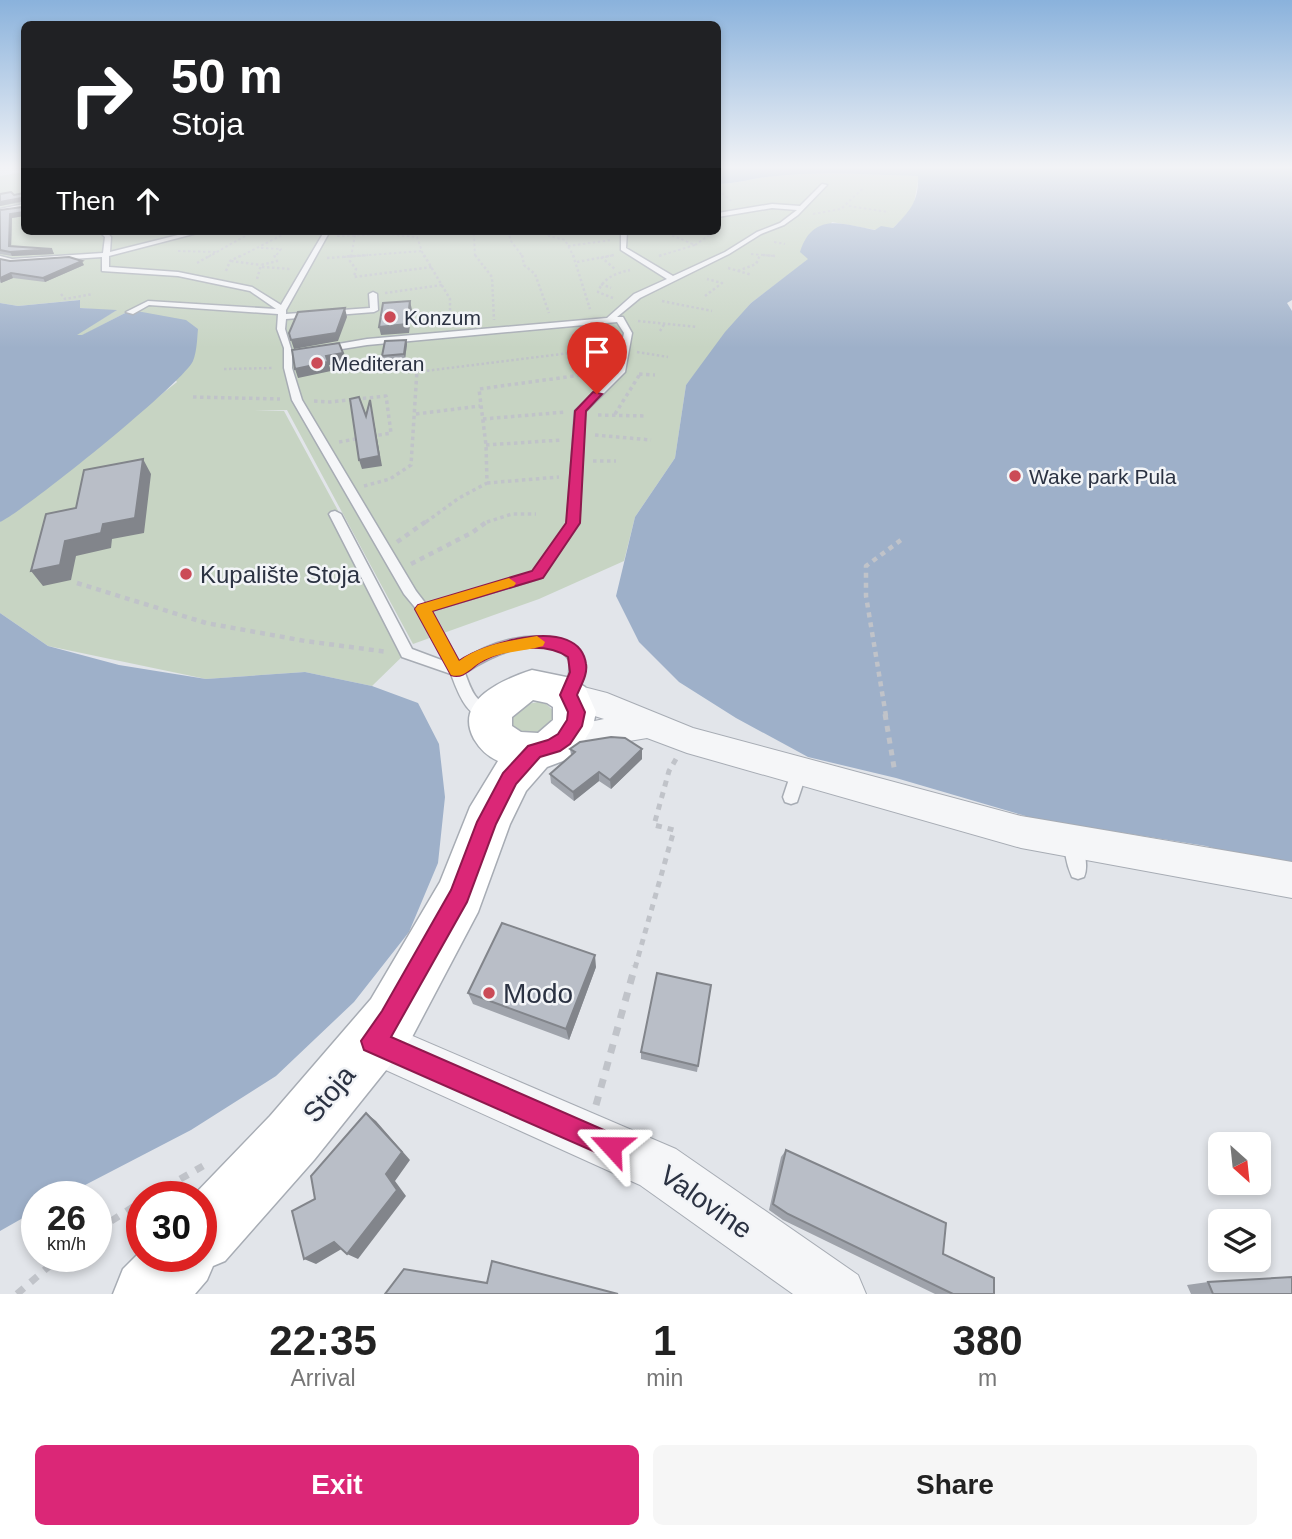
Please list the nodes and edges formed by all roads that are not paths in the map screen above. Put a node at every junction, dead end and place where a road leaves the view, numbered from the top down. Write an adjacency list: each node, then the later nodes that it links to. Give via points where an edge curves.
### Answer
1 (770, 227): 8 (lane)
2 (106, 235): 6 (lane)
3 (185, 235): 6 (lane)
4 (326, 235): 11 (lane)
5 (623, 235): 8 (lane, via 623,249)
6 (106, 254): 7 (lane); 11 (lane, via 105,269 178,274 252,289)
7 (0, 258)
8 (671, 278): 12 (lane, via 634,298)
9 (373, 294): 11 (lane, via 374,310)
10 (130, 312): 11 (lane, via 148,303)
11 (283, 313): 13 (lane, via 281,329)
12 (616, 319): 13 (lane); 15 (lane, via 628,333 621,370 580,413 573,523 537,575)
13 (287, 351): 15 (lane, via 297,400)
14 (335, 514): 16 (lane, via 407,653)
15 (423, 609): 16 (lane)
16 (457, 671): 17 (lane, via 496,649 542,641 560,644 575,654 578,662); 19 (lane, via 477,709)
17 (568, 695): 18 (street, via 596,702); 19 (main road, via 577,712 576,721); 19 (main road, Stoja, via 545,685 518,688 497,703)
18 (646, 725): 19 (street); 20 (street, via 795,785 1021,832 1075,856)
19 (521, 735): 21 (main road, Stoja, via 510,778 487,822 460,895 391,1019)
20 (1292, 880)
21 (373, 1041): 22 (main road, Stoja); 25 (street, Valovine, via 658,1167)
22 (217, 1220)
23 (168, 1272): 24 (main road)
24 (148, 1294)
25 (839, 1294)

